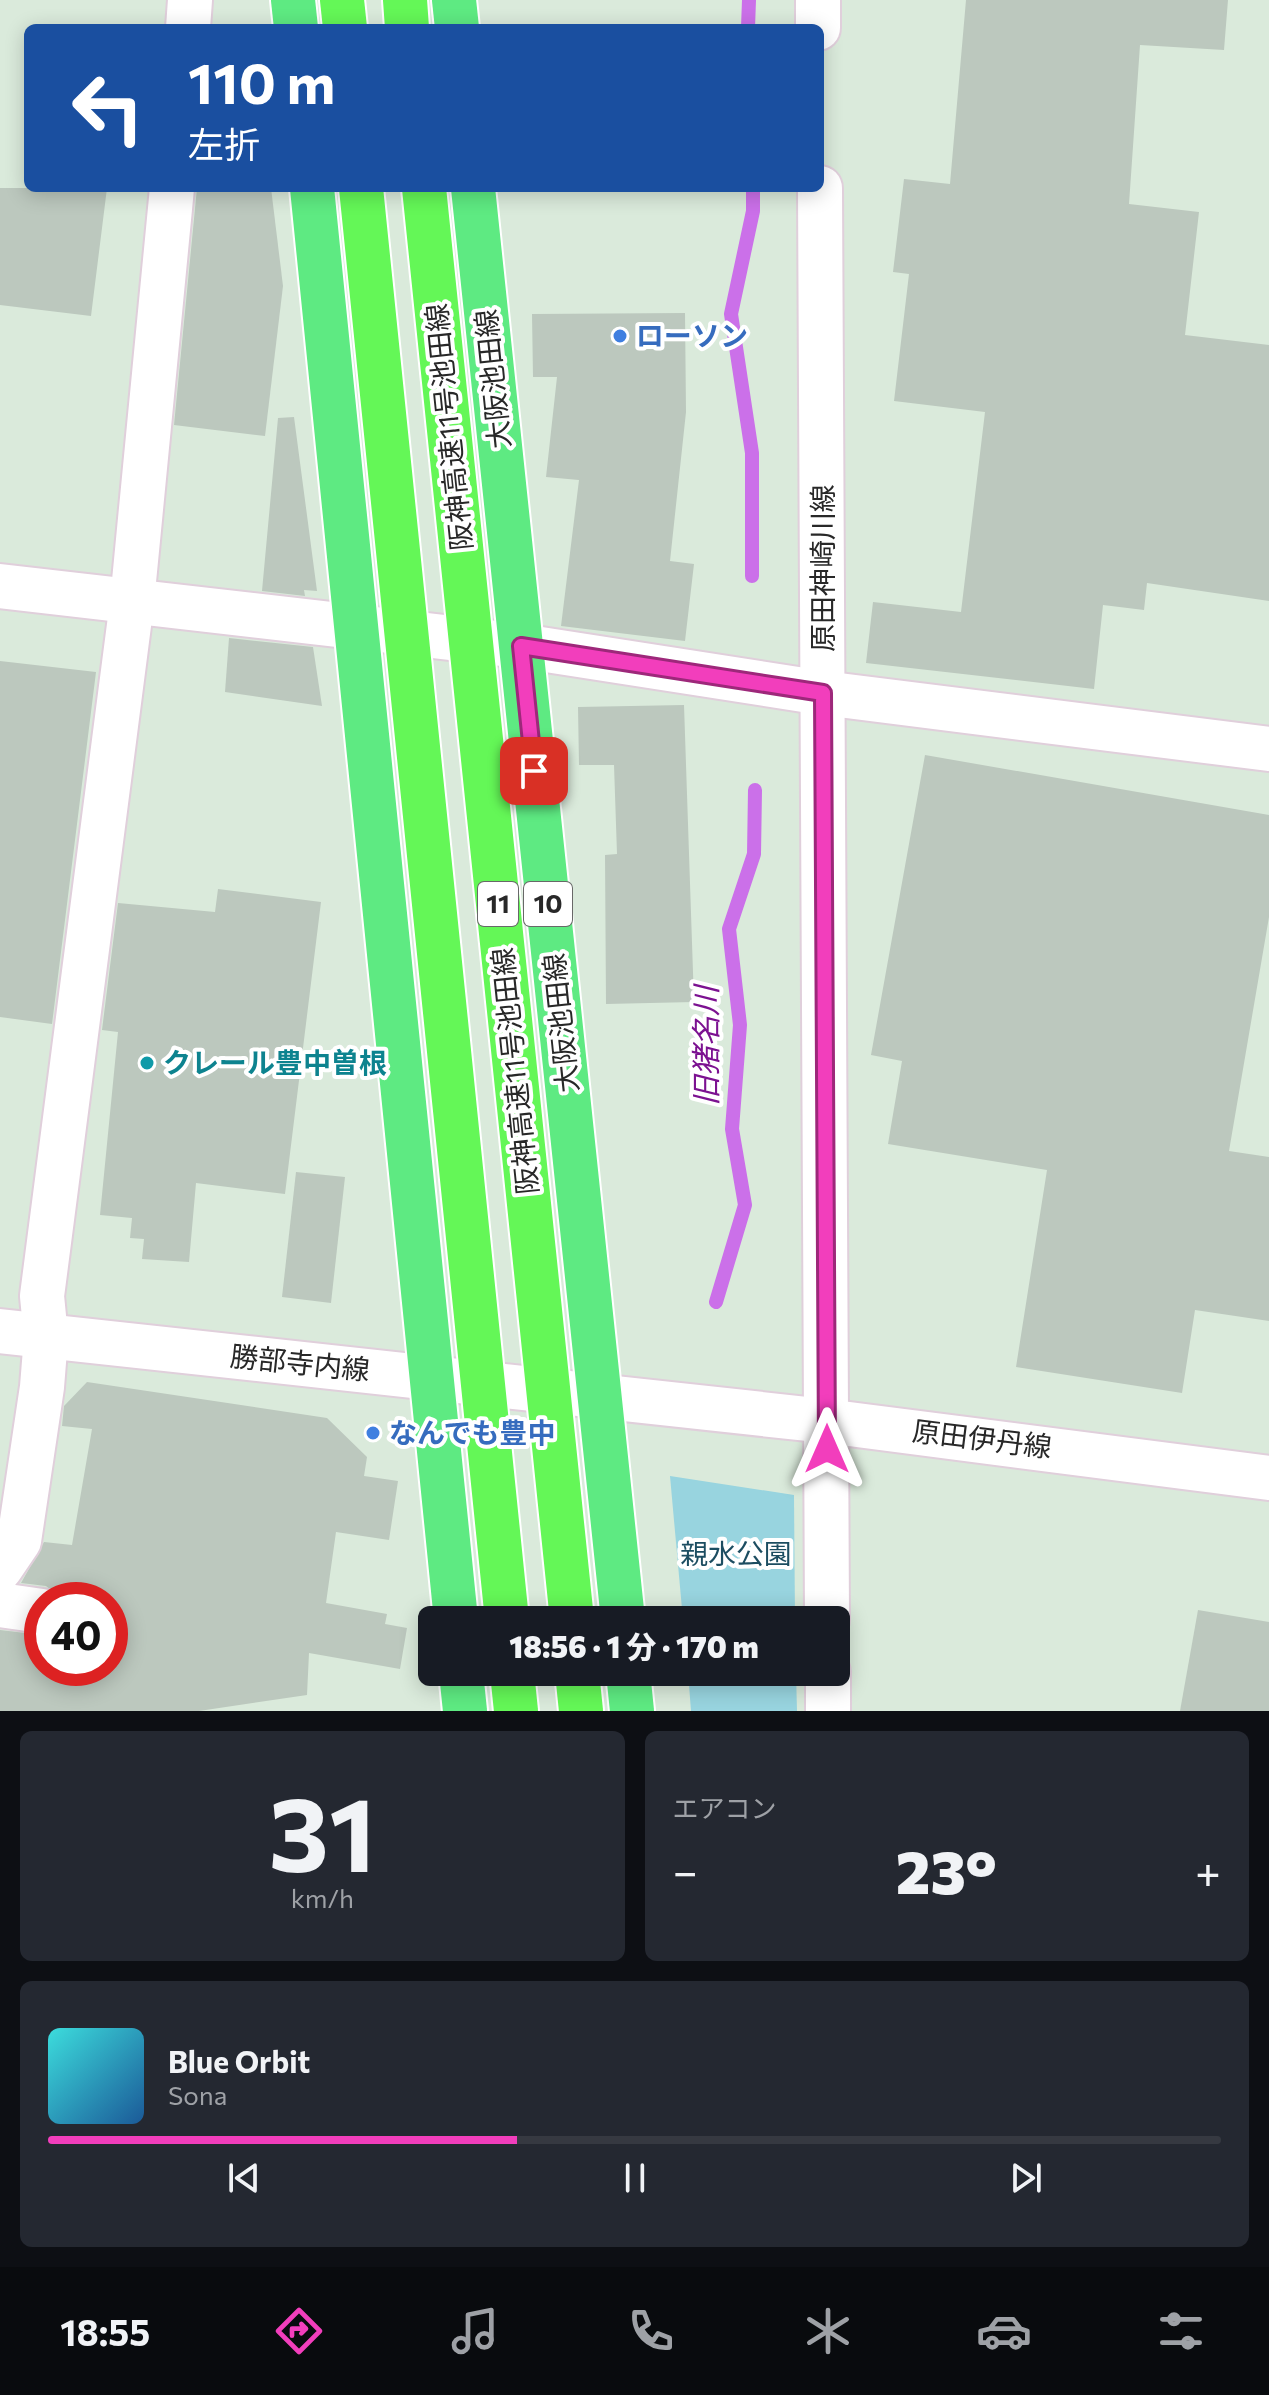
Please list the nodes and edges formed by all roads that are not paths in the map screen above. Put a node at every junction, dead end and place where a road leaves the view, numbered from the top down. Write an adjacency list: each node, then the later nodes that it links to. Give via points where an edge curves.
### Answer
1 (190, 0): 7 (street)
2 (293, 0): 8 (main road)
3 (342, 0): 9 (highway)
4 (405, 0): 10 (highway)
5 (454, 0): 11 (main road)
6 (818, 0): 12 (street)
7 (188, 24)
8 (296, 24)
9 (345, 24)
10 (407, 24)
11 (457, 24)
12 (818, 24)
13 (172, 192): 20 (street)
14 (312, 192): 21 (main road)
15 (361, 192): 34 (highway, 11, bridge)
16 (424, 192): 35 (highway, 阪神高速11号池田線 / 11, bridge)
17 (473, 192): 22 (main road, 大阪池田線 / 10)
18 (820, 192): 23 (street, 原田神崎川線)
19 (0, 586): 20 (street)
20 (132, 602): 21 (street); 26 (street, via 42,1296)
21 (357, 626): 22 (street); 27 (main road)
22 (521, 646): 23 (street); 28 (main road, 大阪池田線 / 10)
23 (823, 693): 24 (street); 29 (street, 原田神崎川線)
24 (1269, 749)
25 (0, 1331): 26 (street, 勝部寺内線)
26 (46, 1337): 27 (street, 勝部寺内線); 31 (street, via 19,1541)
27 (431, 1376): 28 (street, 勝部寺内線); 33 (main road)
28 (600, 1395): 29 (street, 原田伊丹線); 36 (main road, 大阪池田線 / 10)
29 (826, 1421): 30 (street, 原田伊丹線); 37 (street, 原田神崎川線)
30 (1269, 1478)
31 (0, 1569)
32 (0, 1605): 38 (street)
33 (455, 1606)
34 (506, 1606)
35 (571, 1606)
36 (622, 1606)
37 (827, 1606)
38 (24, 1608)
39 (462, 1686): 44 (main road)
40 (513, 1686): 45 (highway)
41 (578, 1686): 46 (highway)
42 (629, 1686): 47 (main road)
43 (828, 1686): 48 (street)
44 (465, 1711)
45 (516, 1711)
46 (581, 1711)
47 (632, 1711)
48 (828, 1711)

